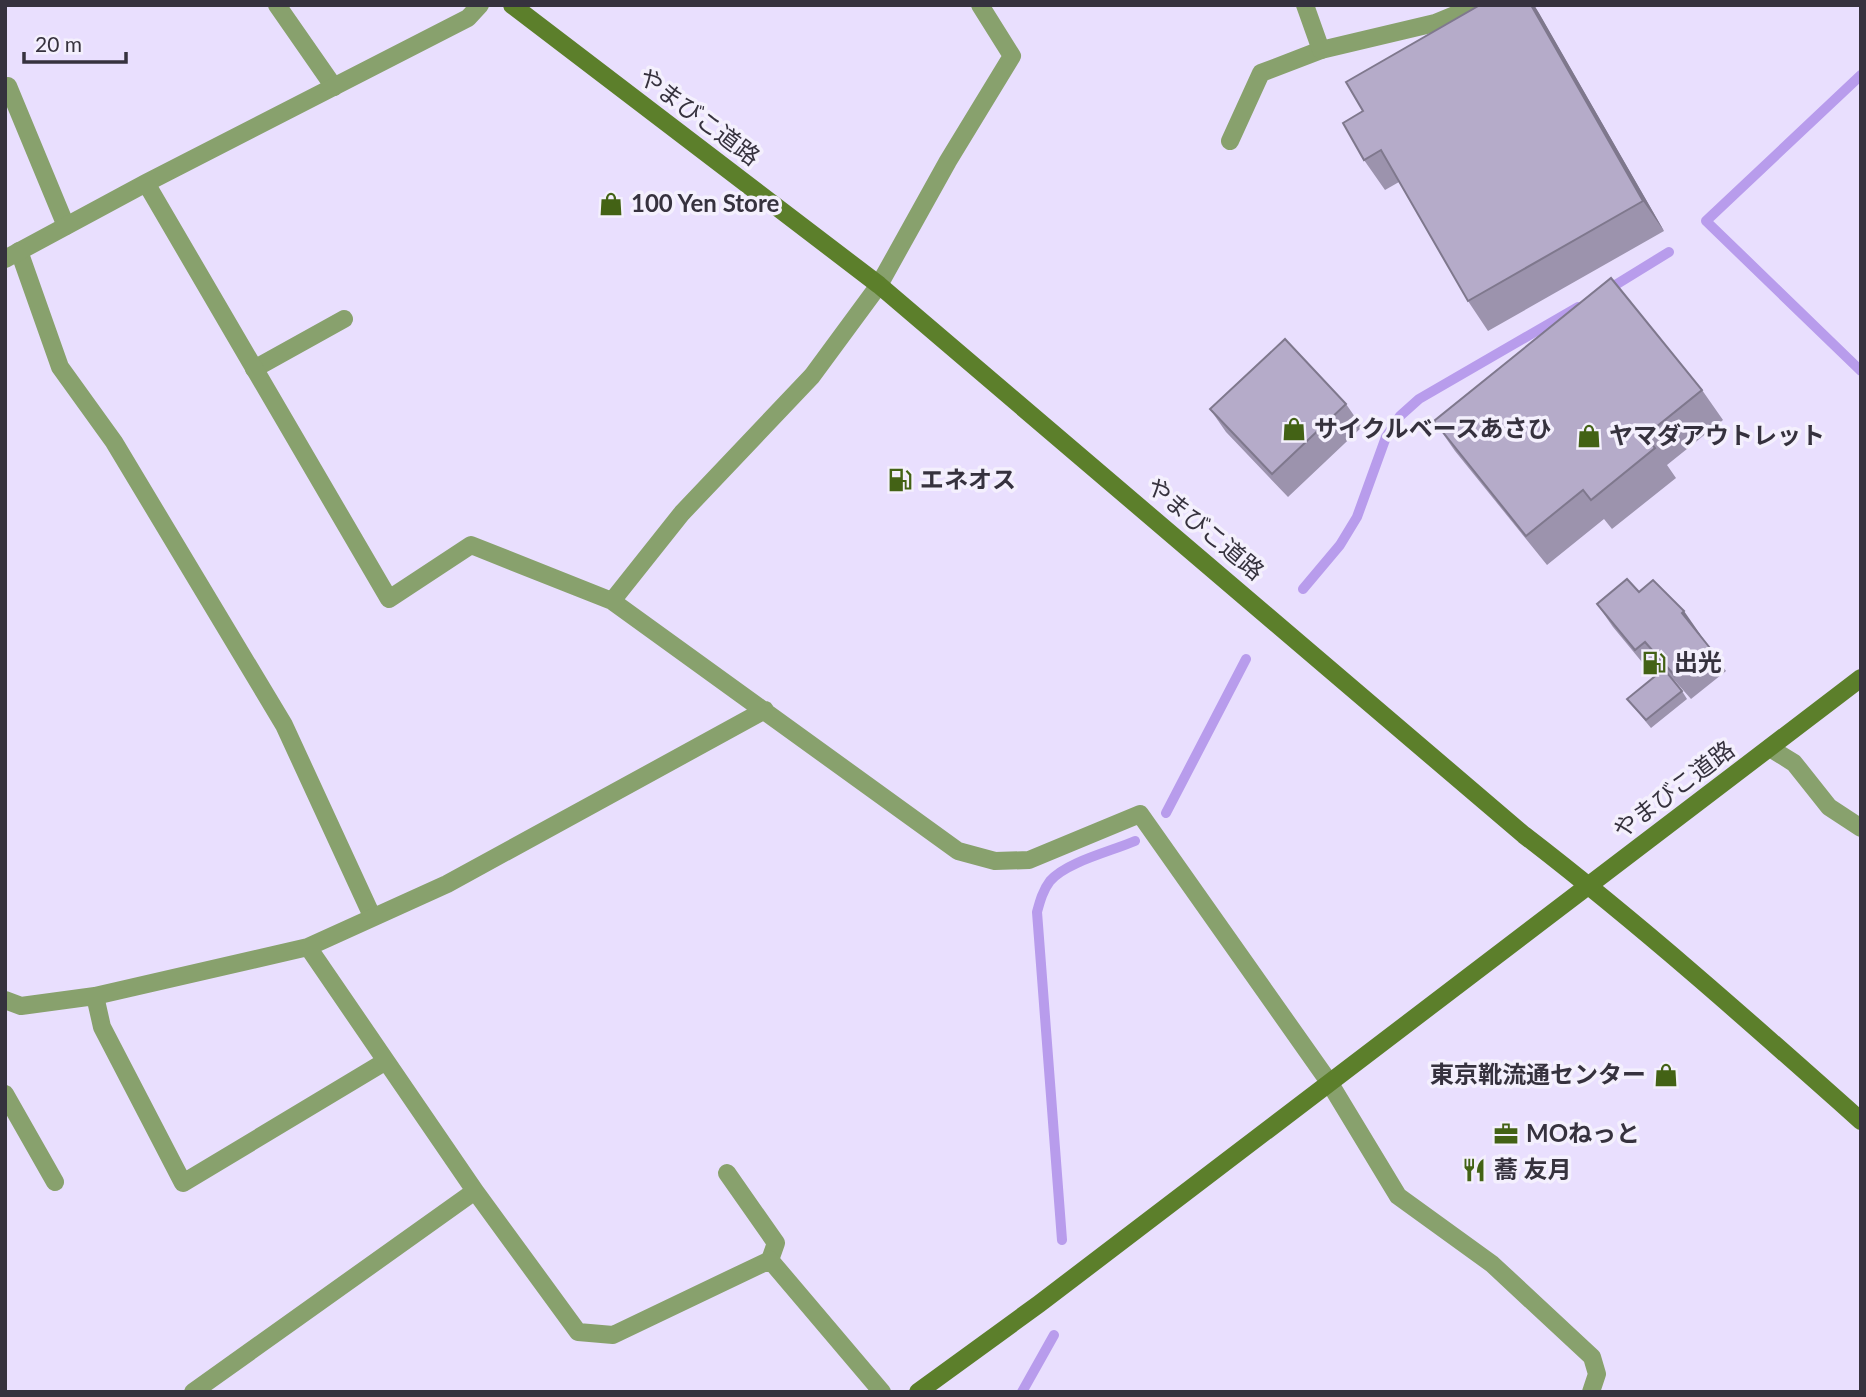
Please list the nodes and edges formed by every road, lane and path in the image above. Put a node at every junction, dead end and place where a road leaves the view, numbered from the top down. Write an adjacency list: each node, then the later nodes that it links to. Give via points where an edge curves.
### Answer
1 (277, 5): 9 (street)
2 (480, 5): 9 (street, via 468,18)
3 (512, 5): 14 (street, やまびこ道路)
4 (980, 5): 14 (street, via 1012,56)
5 (1305, 5): 7 (street)
6 (1479, 5): 7 (street, via 1435,23)
7 (1321, 50): 10 (street, via 1261,73)
8 (8, 86): 12 (street)
9 (334, 87): 11 (street)
10 (1230, 141)
11 (146, 183): 12 (street); 16 (street)
12 (66, 226): 13 (street)
13 (12, 255): 23 (street, via 60,366 114,442 284,725)
14 (879, 285): 17 (street, via 812,376 682,513); 22 (street, やまびこ道路)
15 (344, 319): 16 (street)
16 (254, 369): 17 (street, via 389,598 471,545)
17 (612, 601): 19 (street)
18 (1861, 678): 20 (street, やまびこ道路)
19 (765, 710): 23 (street, via 447,884); 28 (street, via 958,851 995,861 1029,860 1140,814)
20 (1770, 748): 21 (street, via 1794,763 1829,807); 22 (street, やまびこ道路)
21 (1861, 828)
22 (1589, 887): 28 (street); 30 (street)
23 (372, 916): 24 (street)
24 (308, 947): 25 (street); 27 (street)
25 (94, 996): 26 (street, via 21,1006); 27 (street, via 102,1027 183,1183)
26 (5, 1000)
27 (386, 1060): 33 (street)
28 (1329, 1082): 37 (street); 38 (street, via 1398,1196 1492,1264 1592,1357 1597,1374)
29 (5, 1094): 32 (street)
30 (1861, 1121)
31 (727, 1173): 34 (street, via 776,1243)
32 (55, 1182)
33 (475, 1191): 34 (street, via 578,1332 613,1335); 35 (street)
34 (770, 1261): 36 (street)
35 (193, 1392)
36 (882, 1392)
37 (918, 1392)
38 (1591, 1392)

